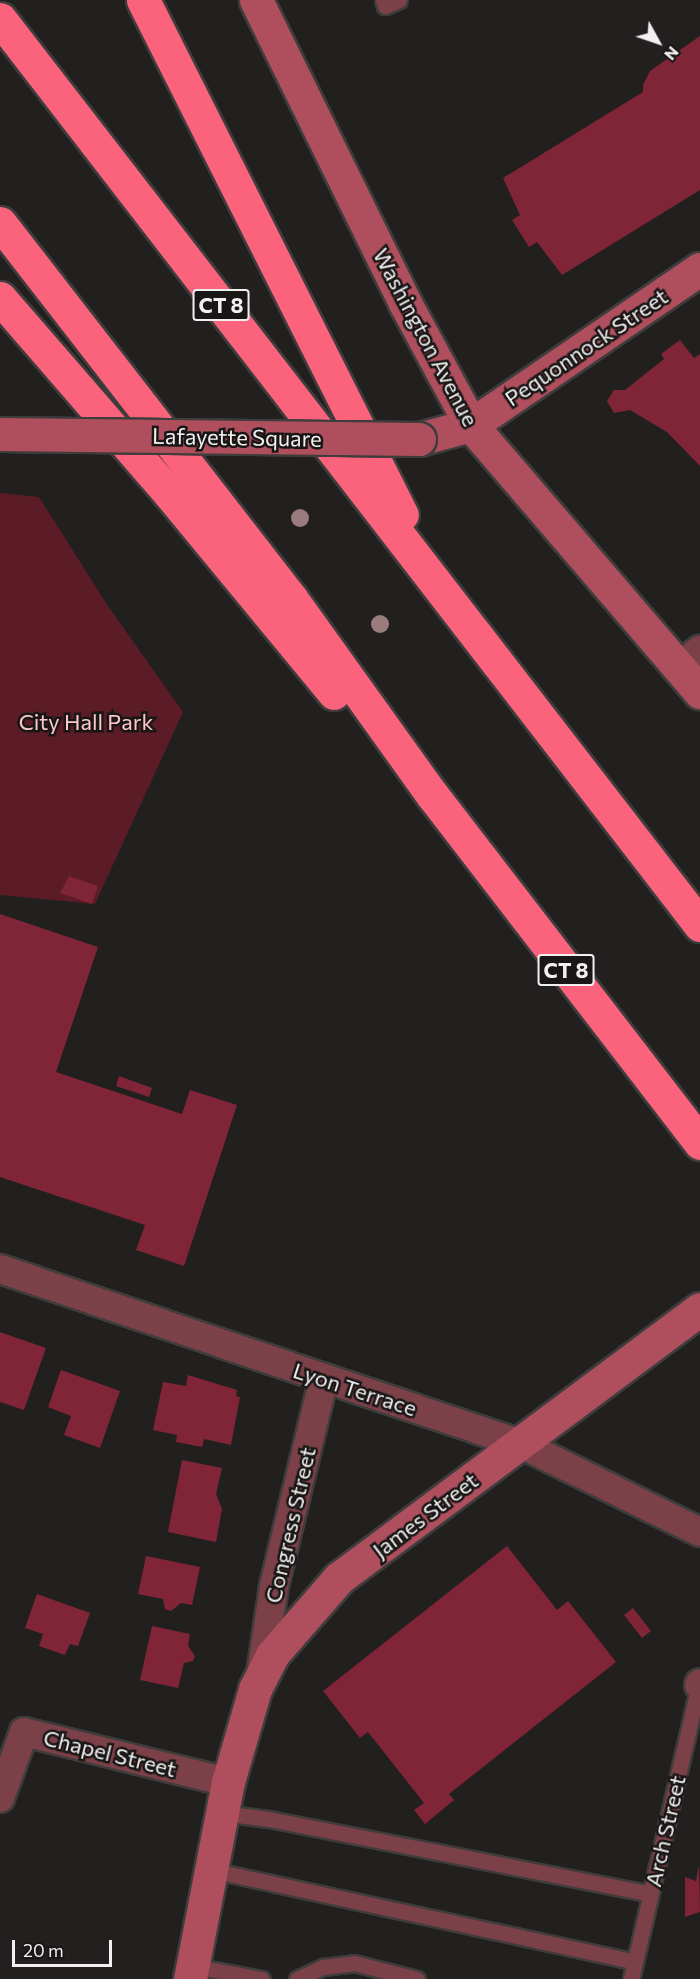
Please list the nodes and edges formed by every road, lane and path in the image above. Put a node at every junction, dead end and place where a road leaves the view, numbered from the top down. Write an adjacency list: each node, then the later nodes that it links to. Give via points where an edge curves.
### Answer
1 (143, 0): 11 (highway)
2 (256, 0): 9 (main road, Washington Avenue, via 405,303)
3 (383, 0): 4 (lane, via 385,6)
4 (399, 0)
5 (0, 19): 11 (highway, CT 8)
6 (0, 223): 14 (highway, CT 8, via 291,598)
7 (700, 269): 9 (main road, Pequonnock Street)
8 (0, 298): 14 (highway, via 170,493 340,699)
9 (471, 425): 10 (main road, Lafayette Square, bridge, via 419,439); 12 (main road, Washington Avenue)
10 (0, 434)
11 (441, 591): 15 (highway, CT 8)
12 (689, 659): 13 (main road, Washington Avenue)
13 (700, 692)
14 (433, 796): 16 (highway, CT 8)
15 (700, 925)
16 (700, 1143)
17 (0, 1269): 19 (street, Lyon Terrace)
18 (700, 1309): 20 (main road, James Street)
19 (324, 1378): 20 (street, Lyon Terrace); 22 (street, Congress Street, via 274,1586)
20 (521, 1444): 21 (street, Lyon Terrace); 22 (main road, James Street, via 339,1578 291,1631)
21 (700, 1532)
22 (261, 1674): 25 (main road, James Street)
23 (700, 1684): 27 (lane, Arch Street)
24 (0, 1798): 25 (street, Chapel Street, via 24,1732)
25 (225, 1798): 26 (main road); 27 (lane, via 269,1819)
26 (211, 1870): 28 (lane); 29 (main road)
27 (650, 1894): 28 (lane, Arch Street)
28 (635, 1962): 33 (lane, Arch Street)
29 (192, 1973): 30 (lane)
30 (262, 1979)
31 (297, 1979): 32 (lane, via 323,1967 354,1963)
32 (417, 1979)
33 (631, 1979)

